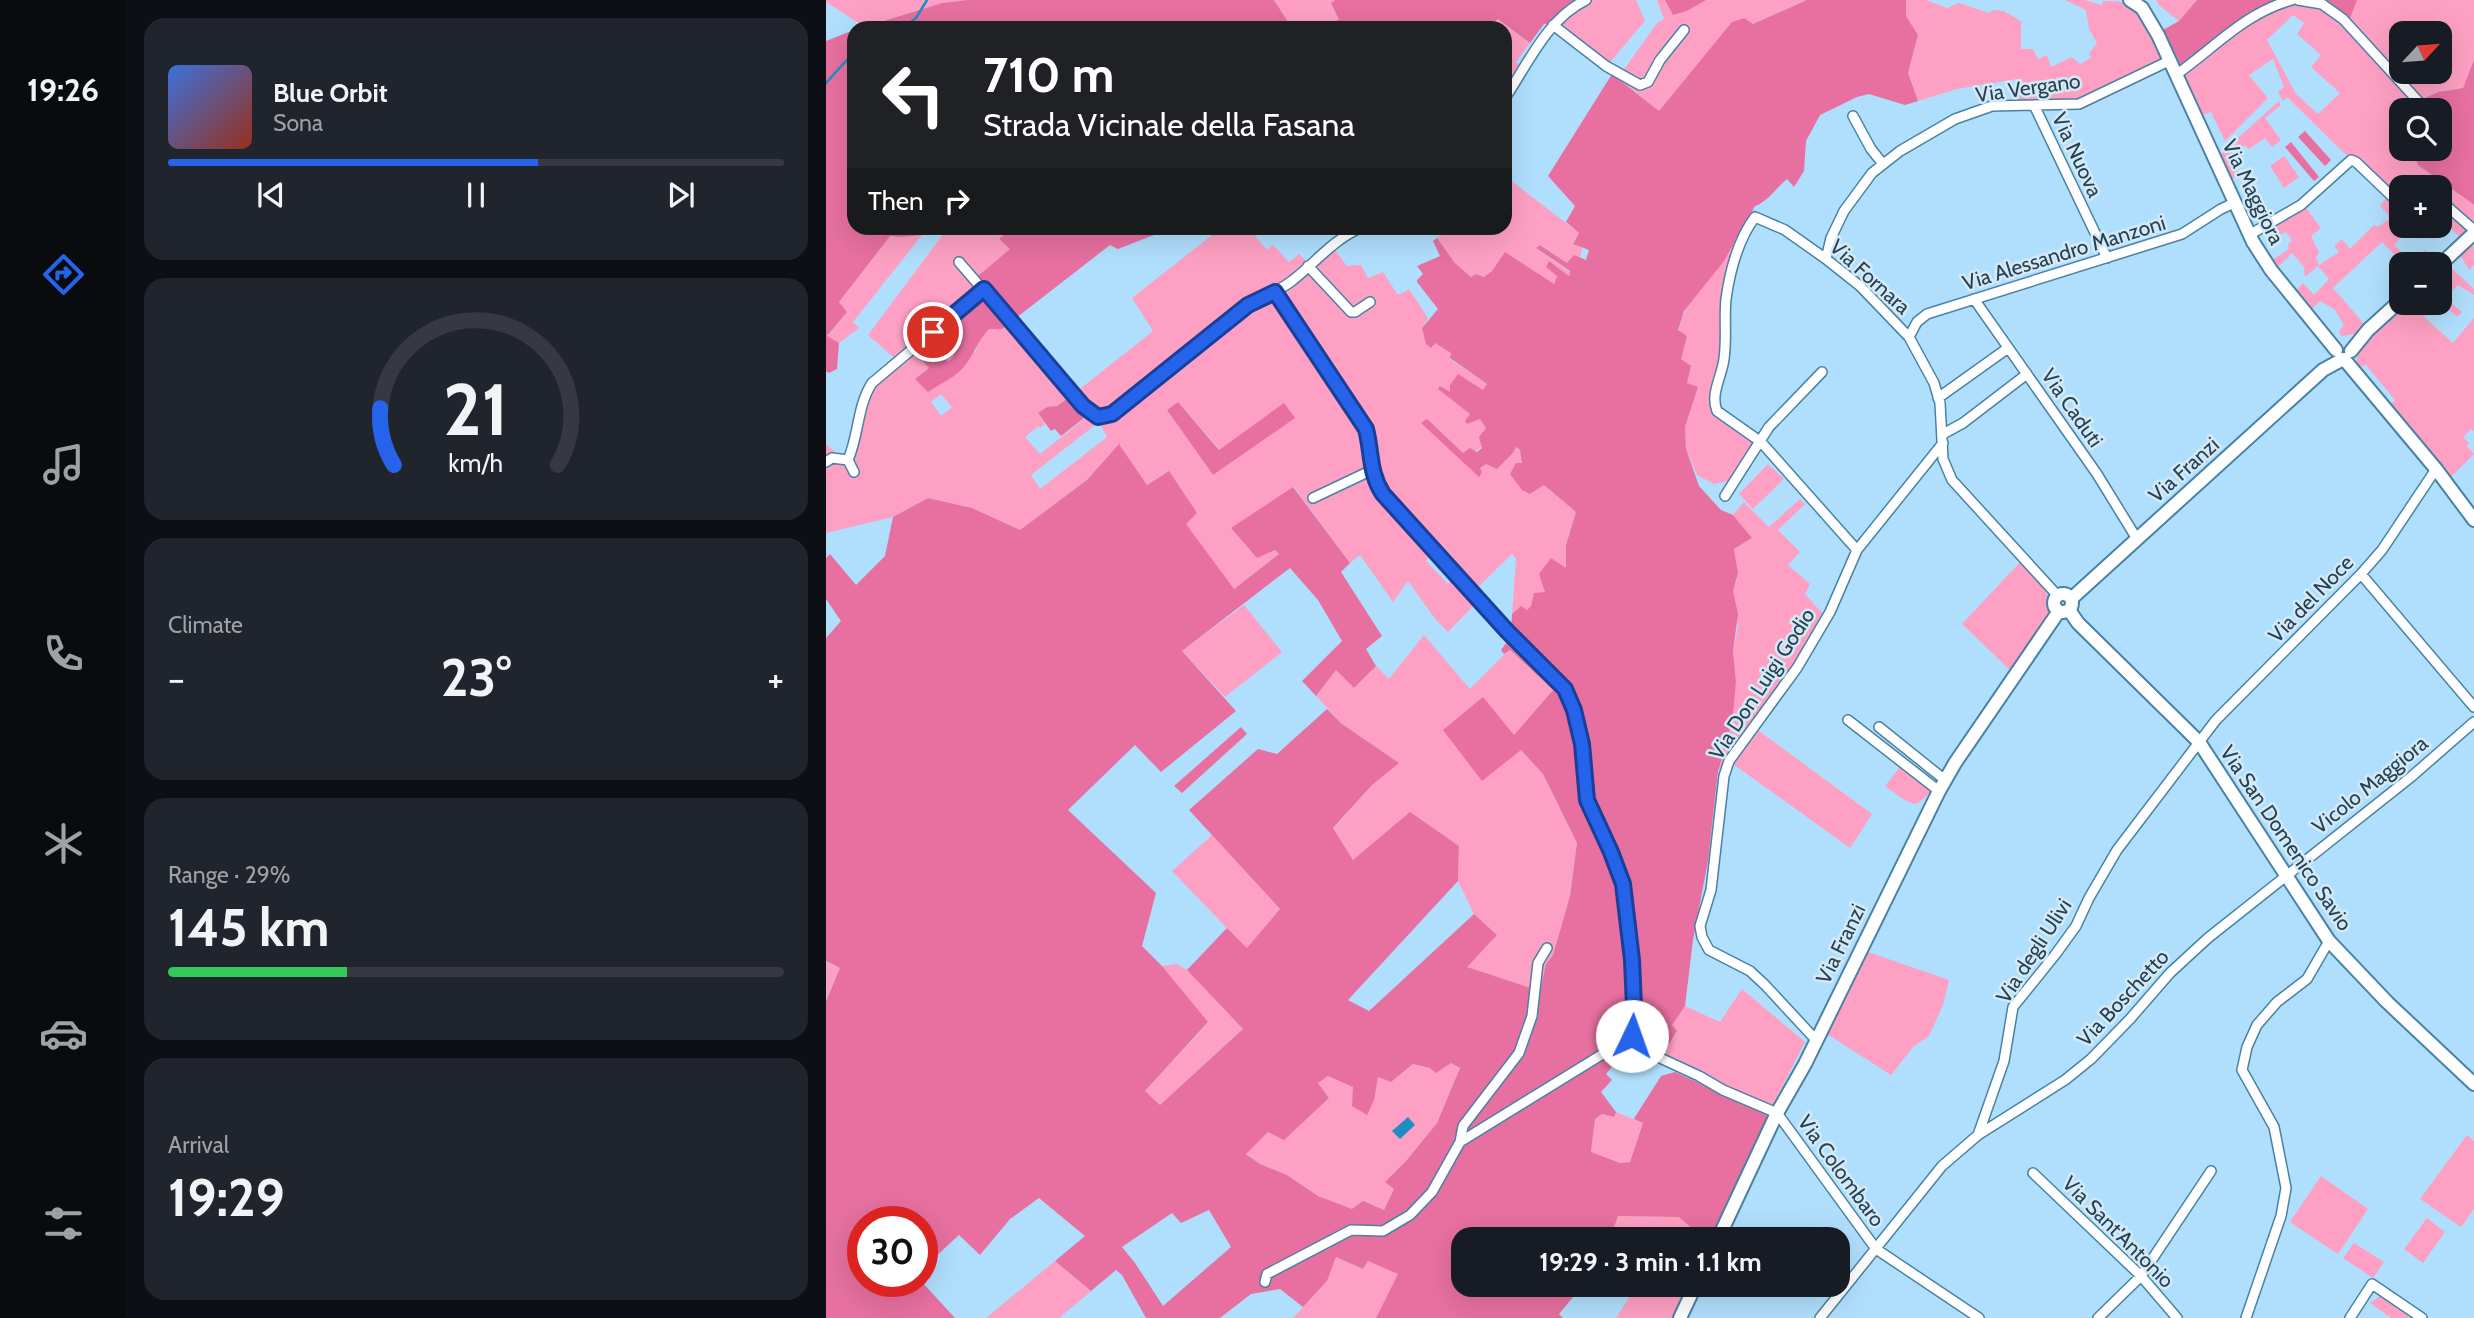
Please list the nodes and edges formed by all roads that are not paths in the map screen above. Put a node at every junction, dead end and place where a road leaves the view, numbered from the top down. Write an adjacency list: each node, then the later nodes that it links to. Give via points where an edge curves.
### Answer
1 (1586, 0): 5 (street, via 1564,12)
2 (2130, 0): 7 (main road, Via Maggiora, via 2151,21)
3 (2292, 0): 8 (street, via 2235,27)
4 (2298, 0): 10 (street, via 2322,4 2343,19)
5 (1553, 25): 6 (street, via 1606,66 1640,85 1648,82); 9 (street)
6 (1684, 30)
7 (2171, 60): 8 (main road, Via Maggiora); 11 (street, Via Vergano, via 2080,104)
8 (2177, 74): 15 (main road, Via Maggiora)
9 (1512, 87)
10 (2415, 98)
11 (2034, 105): 13 (street, Via Vergano, via 1992,106 1955,119); 21 (street, Via Nuova)
12 (1853, 116): 13 (street)
13 (1883, 164): 22 (street, Via Vergano, via 1844,211)
14 (2389, 194): 19 (street, via 2351,160 2301,205)
15 (2234, 204): 19 (main road, Via Maggiora); 21 (street, Via Alessandro Manzoni, via 2182,234)
16 (2452, 211): 17 (street)
17 (2474, 232): 20 (main road)
18 (1346, 235): 24 (street)
19 (2249, 235): 32 (main road, Via Maggiora, via 2271,270)
20 (2452, 253)
21 (2107, 258): 27 (street, Via Alessandro Manzoni)
22 (1826, 259): 30 (street, Via Fornara, via 1860,286); 37 (street, Via Fornara, via 1785,230 1755,217 1739,246 1726,301 1724,360 1713,403 1717,411)
23 (959, 262): 25 (street)
24 (1308, 266): 26 (street); 28 (street, via 1351,312)
25 (984, 289): 26 (street, via 1083,406 1098,417 1112,414 1248,305); 38 (street, via 872,383 863,396)
26 (1275, 292): 41 (street, via 1366,429)
27 (1974, 299): 30 (street, Via Alessandro Manzoni, via 1927,314); 31 (street, Via Caduti)
28 (1370, 302)
29 (2389, 311): 32 (main road, Via Franzi)
30 (1909, 338): 35 (street, Via Fornara)
31 (2008, 348): 34 (street, Via Caduti); 35 (street)
32 (2343, 352): 40 (main road); 46 (main road, Via Franzi)
33 (1822, 372): 37 (street, via 1768,426)
34 (2026, 374): 36 (street, Via Don Luigi Godio); 46 (street, Via Caduti, via 2098,474)
35 (1938, 398): 36 (street, Via Fornara)
36 (1943, 439): 47 (street, Via Don Luigi Godio); 49 (street, Via Fornara, via 1943,459 1952,480)
37 (1761, 442): 43 (street); 47 (street)
38 (848, 460): 39 (street); 42 (street)
39 (826, 462)
40 (2436, 469): 45 (main road); 48 (street, Via del Noce)
41 (1371, 470): 44 (street); 59 (street, via 1397,510 1565,689 1582,744 1587,800 1623,884 1632,960)
42 (854, 472)
43 (1725, 496)
44 (1312, 498)
45 (2474, 520)
46 (2137, 539): 49 (main road, Via Franzi)
47 (1857, 550): 60 (street, Via Don Luigi Godio, via 1830,612 1797,668 1730,761 1724,776 1711,890 1700,926 1709,950 1750,971)
48 (2361, 574): 50 (street); 54 (street, Via del Noce)
49 (2064, 604): 54 (main road, Via San Domenico Savio); 55 (main road, Via Franzi)
50 (2474, 707)
51 (1848, 720): 55 (street)
52 (2474, 722): 56 (street, Vicolo Maggiora)
53 (1879, 727): 55 (street)
54 (2199, 742): 56 (main road, Via San Domenico Savio); 63 (street, Via degli Ulivi, via 2117,850 2076,926 2013,1007 2004,1061)
55 (1942, 785): 60 (main road, Via Franzi)
56 (2286, 875): 57 (main road, Via San Domenico Savio); 63 (street, Via Boschetto, via 2169,973 2091,1059)
57 (2329, 941): 61 (main road, Via San Domenico Savio); 77 (street, via 2307,979 2277,1002 2257,1025 2247,1047 2242,1070 2274,1126 2286,1188)
58 (1547, 948): 64 (street, via 1538,963 1532,1016 1519,1053 1463,1126)
59 (1632, 1036): 62 (street, Via Colombaro, via 1643,1050); 64 (street)
60 (1816, 1040): 62 (main road, Via Franzi)
61 (2474, 1084)
62 (1777, 1113): 67 (main road, Via Franzi); 68 (street, Via Colombaro)
63 (1979, 1135): 68 (street, via 1942,1166)
64 (1460, 1142): 70 (street, via 1432,1192 1410,1215 1383,1231 1351,1230 1267,1274)
65 (2211, 1171): 69 (street)
66 (2033, 1173): 69 (street, Via Sant'Antonio)
67 (1724, 1227)
68 (1876, 1249): 73 (street); 74 (street, Via Colombaro)
69 (2141, 1276): 75 (street); 76 (street, Via Sant'Antonio)
70 (1265, 1282)
71 (1690, 1297): 72 (main road)
72 (1680, 1318)
73 (1820, 1318)
74 (1979, 1318)
75 (2098, 1318)
76 (2177, 1318)
77 (2246, 1318)
78 (2350, 1318): 79 (street, via 2372,1284)
79 (2422, 1318)

